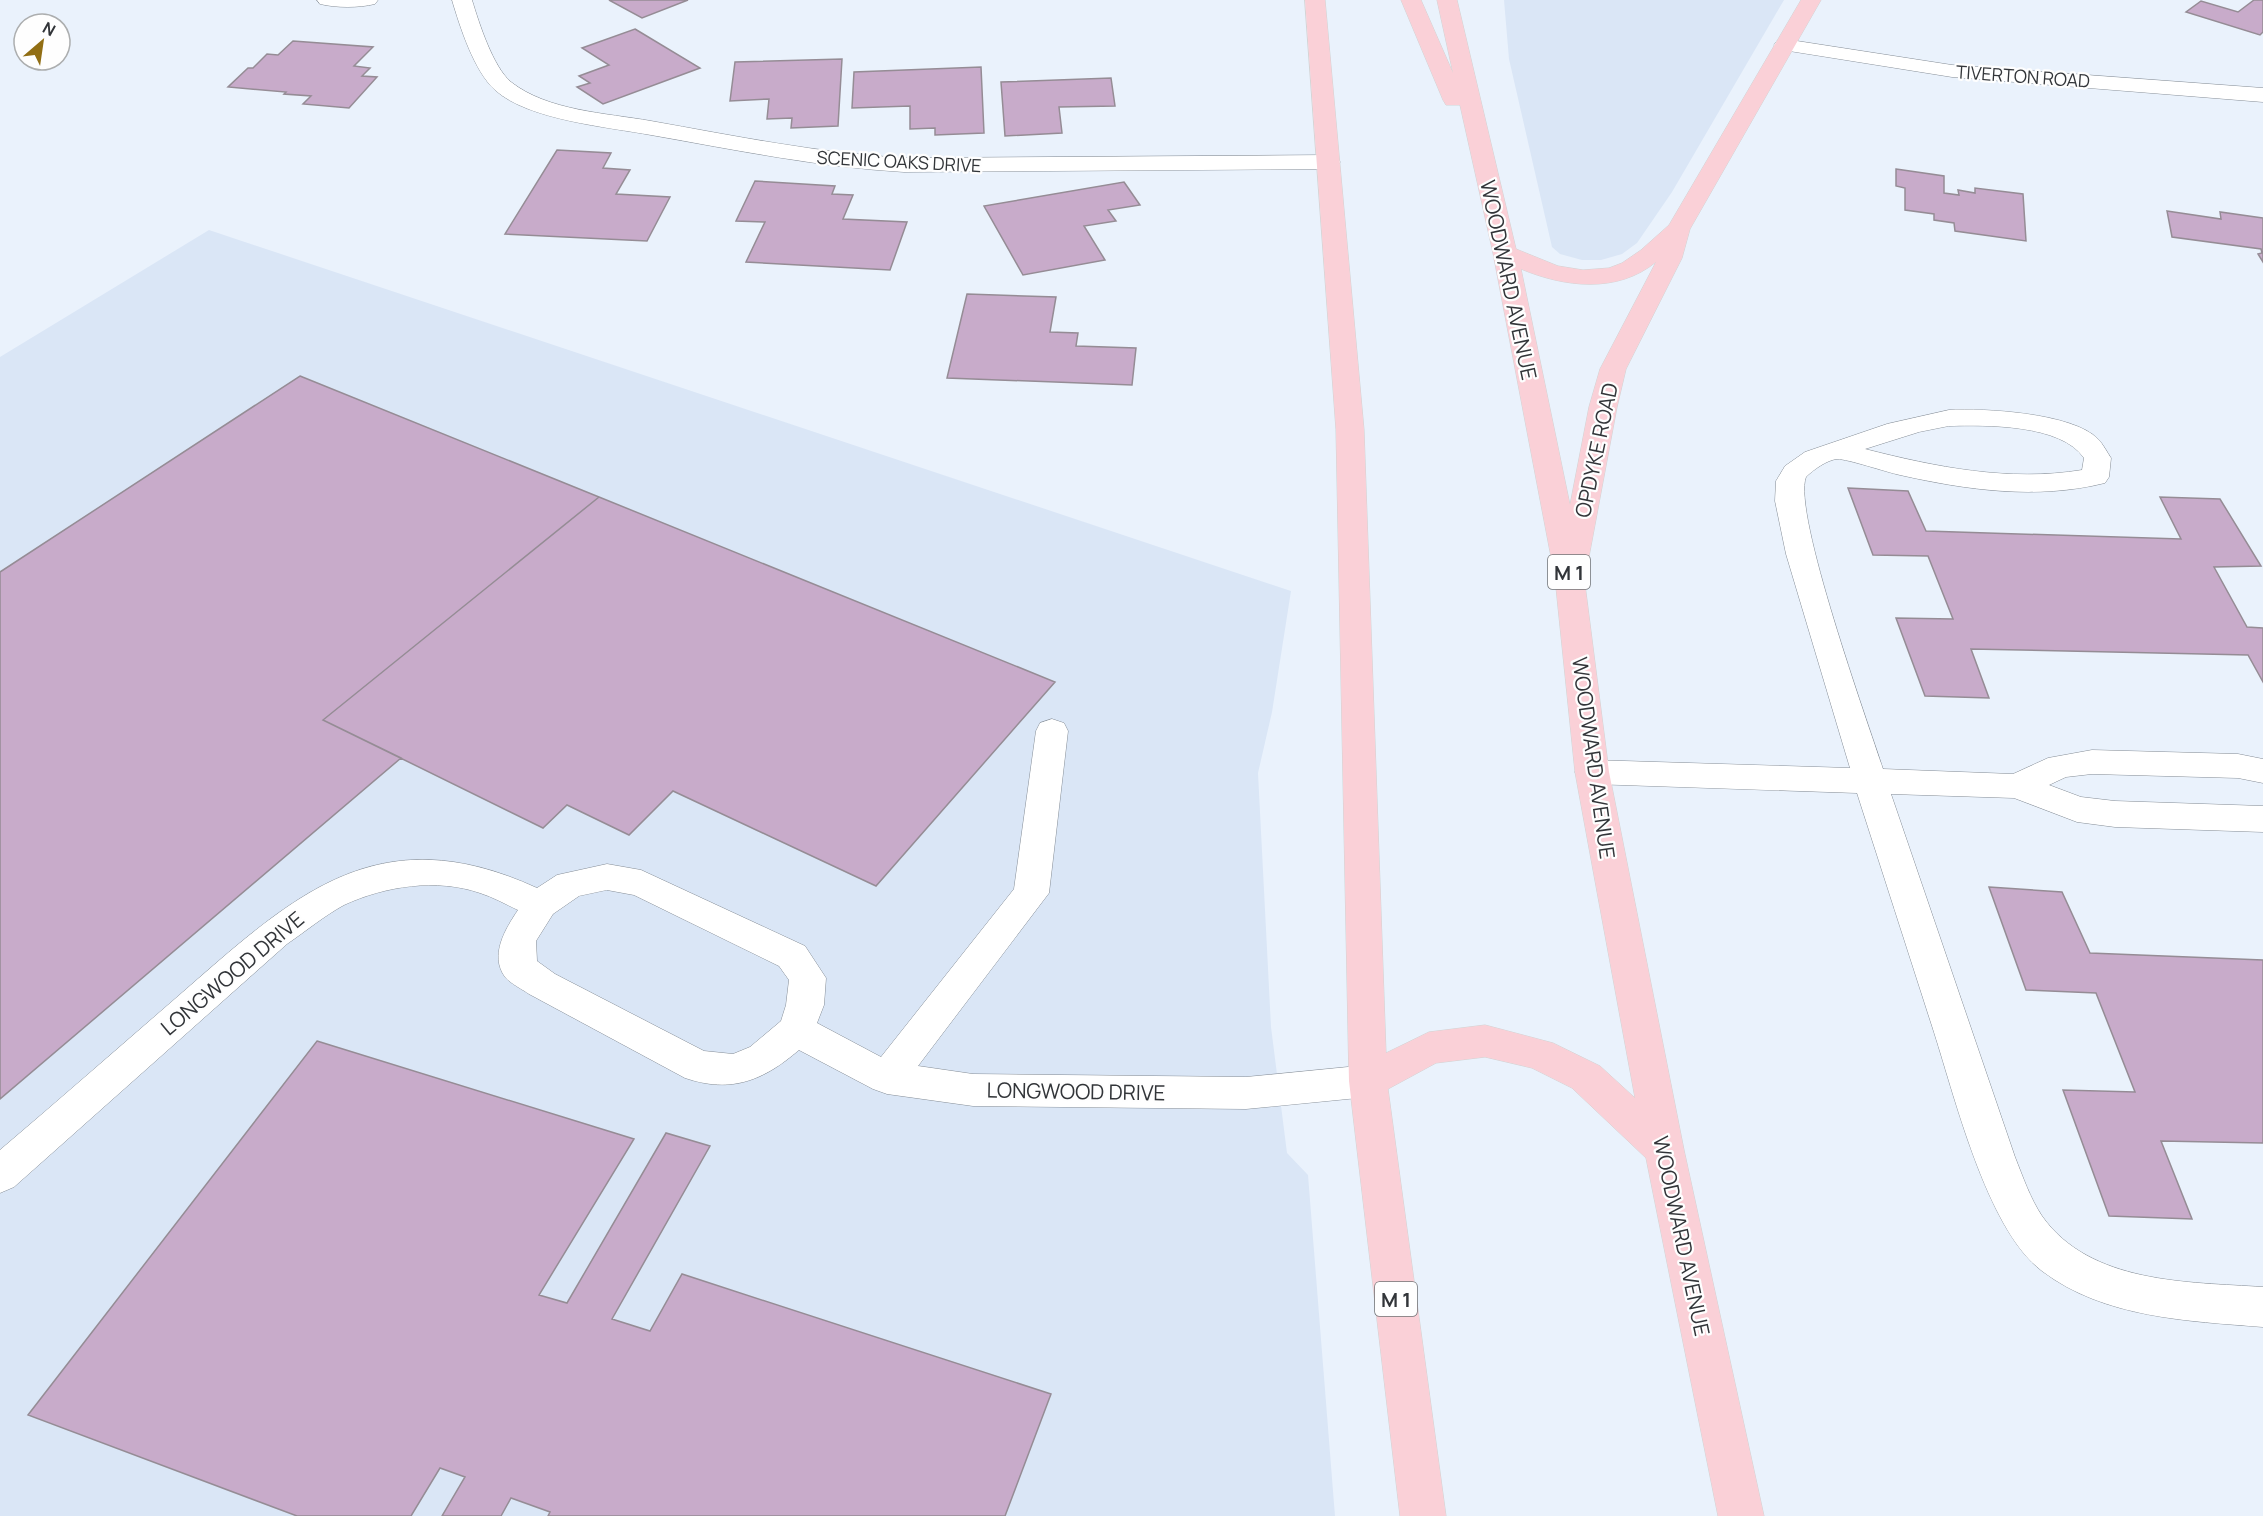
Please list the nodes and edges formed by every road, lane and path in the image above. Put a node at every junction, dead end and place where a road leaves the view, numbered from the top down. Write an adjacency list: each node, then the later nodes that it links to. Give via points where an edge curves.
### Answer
1 (327, 0): 2 (street)
2 (368, 0)
3 (462, 0): 10 (street, SCENIC OAKS DRIVE, via 467,19 497,79 512,92 585,117 744,147 904,165)
4 (1315, 0): 10 (main road, M 1)
5 (1411, 0): 11 (main road)
6 (1447, 0): 11 (main road, WOODWARD AVENUE / M 1)
7 (1811, 0): 8 (main road, OPDYKE ROAD)
8 (1784, 45): 9 (street, TIVERTON ROAD, via 1941,69); 12 (main road, OPDYKE ROAD)
9 (2263, 95)
10 (1329, 162): 25 (main road, M 1, via 1350,430)
11 (1487, 177): 13 (main road, WOODWARD AVENUE / M 1)
12 (1678, 229): 13 (main road, OPDYKE ROAD, via 1633,267 1614,275 1565,276 1538,269); 15 (main road, OPDYKE ROAD, via 1670,258 1613,369)
13 (1505, 253): 15 (main road, WOODWARD AVENUE / M 1)
14 (1835, 450): 14 (street, via 1913,425 1948,418 1987,417 2061,430 2082,440 2096,453 2100,467 2095,477 2076,482 1980,481 1944,477); 19 (street, via 1796,471 1790,480 1789,501)
15 (1570, 578): 18 (main road, WOODWARD AVENUE / M 1)
16 (1052, 731): 24 (street, via 1031,894)
17 (2263, 771): 20 (street, via 2238,766 2092,762 2060,766)
18 (1592, 772): 19 (street); 26 (main road, WOODWARD AVENUE / M 1)
19 (1870, 782): 20 (street); 28 (street, via 1995,1157 2032,1235 2065,1264 2105,1283 2148,1296)
20 (2017, 786): 21 (street, via 2077,810)
21 (2263, 819)
22 (540, 904): 23 (street, via 569,885 607,877 641,883 792,956 808,978 805,1005); 23 (street, via 518,940 519,968 699,1067 735,1070 764,1058); 27 (street, LONGWOOD DRIVE, via 480,879 449,873 406,874 357,885 313,906 274,934)
23 (796, 1030): 24 (street, LONGWOOD DRIVE)
24 (887, 1078): 25 (street, LONGWOOD DRIVE, via 973,1090 1246,1093)
25 (1368, 1081): 26 (main road, via 1430,1048 1485,1041 1540,1054 1586,1077); 29 (main road, M 1)
26 (1664, 1150): 30 (main road, WOODWARD AVENUE / M 1)
27 (0, 1175)
28 (2263, 1307)
29 (1423, 1516)
30 (1741, 1516)

